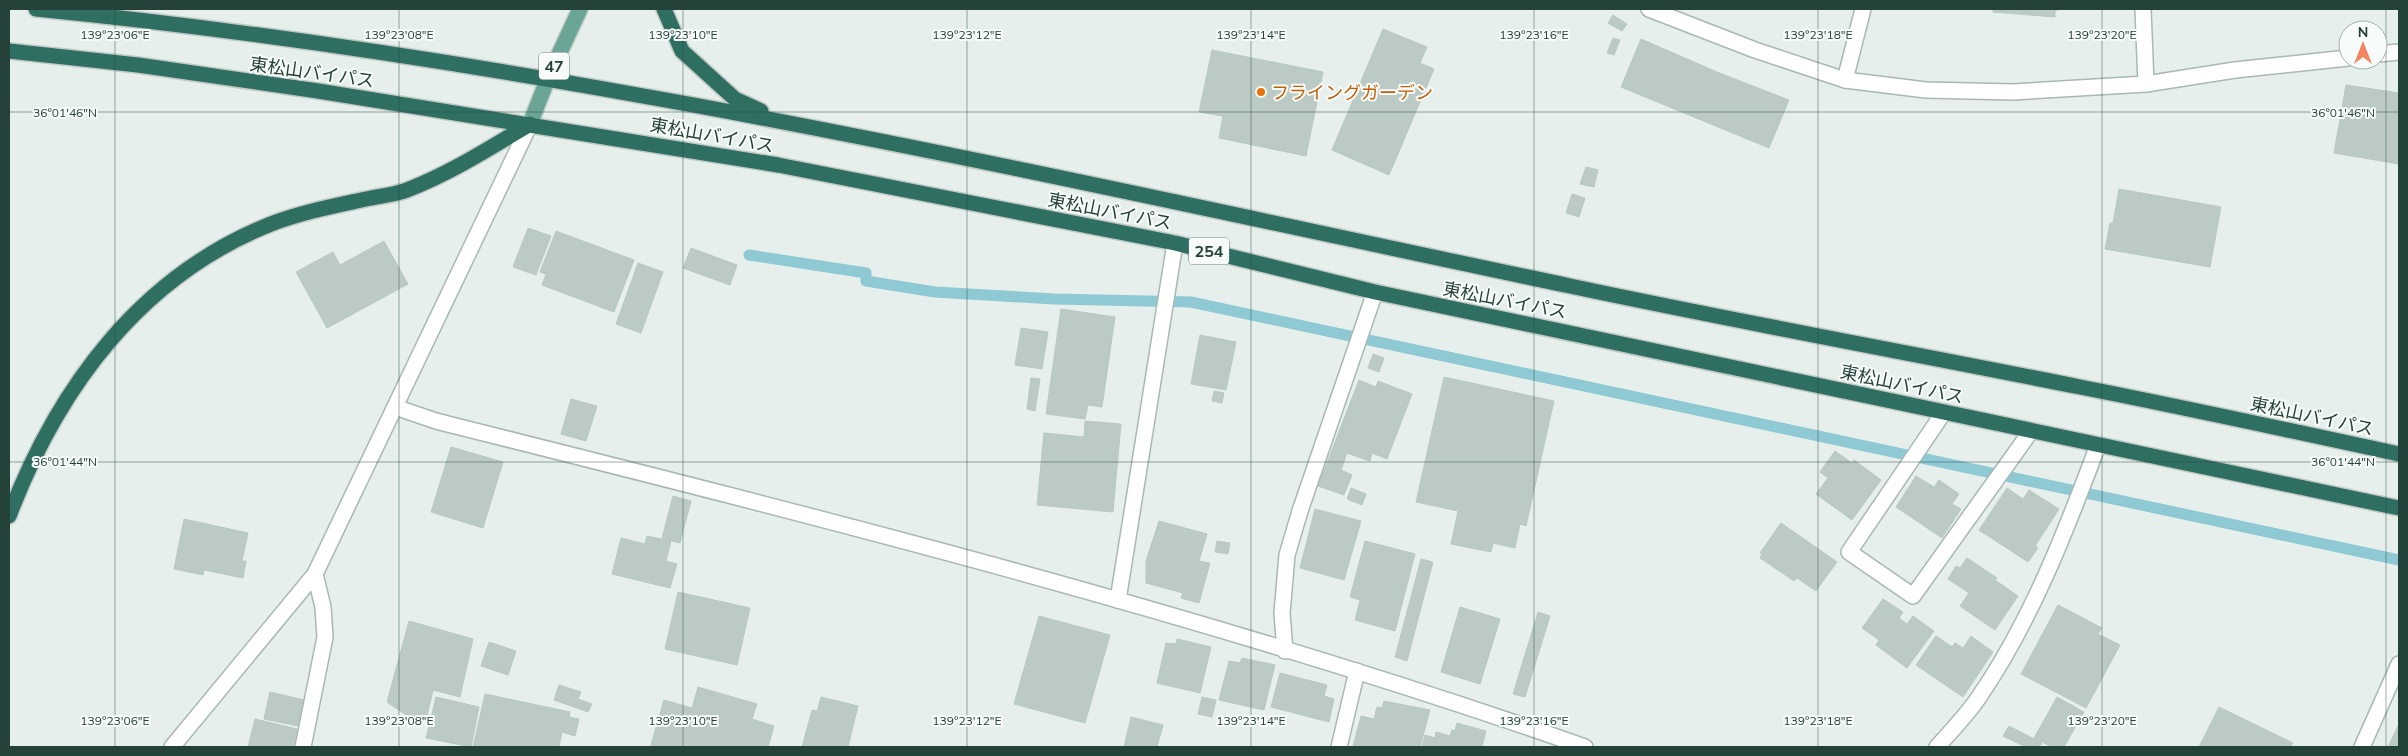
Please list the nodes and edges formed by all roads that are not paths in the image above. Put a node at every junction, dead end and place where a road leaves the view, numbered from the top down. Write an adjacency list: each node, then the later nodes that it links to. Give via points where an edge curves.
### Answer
1 (36, 9): 9 (highway, 東松山バイパス / 254, via 292,40)
2 (580, 9): 9 (main road, 47)
3 (664, 9): 12 (highway, via 682,51 701,70 735,99)
4 (1649, 9): 10 (street)
5 (1862, 9): 10 (street)
6 (2143, 9): 11 (street)
7 (9, 52): 13 (highway, 東松山バイパス / 254, via 138,65)
8 (2338, 59): 11 (street)
9 (548, 78): 12 (highway, 東松山バイパス / 254); 13 (main road, 47)
10 (1845, 80): 11 (street, via 1926,90 2013,92)
11 (2146, 84)
12 (781, 121): 20 (highway, 東松山バイパス / 254, via 1192,204 1574,287 2088,388)
13 (530, 124): 14 (highway, 東松山バイパス / 254, via 778,165); 16 (street); 22 (highway, via 468,162 406,190 314,210 272,224 230,243 159,290 107,342 62,404 23,479)
14 (1175, 243): 15 (highway, 東松山バイパス / 254); 24 (street)
15 (1375, 292): 17 (highway, 東松山バイパス / 254); 25 (street, via 1287,554 1282,613)
16 (395, 407): 23 (street); 24 (street, via 436,421 728,494)
17 (1944, 412): 18 (highway, 東松山バイパス / 254); 18 (street, via 1849,552 1912,596)
18 (2031, 431): 19 (highway, 東松山バイパス / 254)
19 (2098, 445): 21 (highway, 東松山バイパス / 254); 32 (street, via 2077,502 2021,627 1978,698)
20 (2399, 454)
21 (2399, 508)
22 (9, 516)
23 (315, 574): 28 (street); 29 (street, via 323,607 325,637)
24 (1118, 600): 25 (street)
25 (1285, 651): 27 (street)
26 (2399, 664): 33 (street)
27 (1357, 671): 30 (street); 31 (street)
28 (172, 747)
29 (303, 747)
30 (1339, 747)
31 (1585, 747)
32 (1937, 747)
33 (2362, 747)

